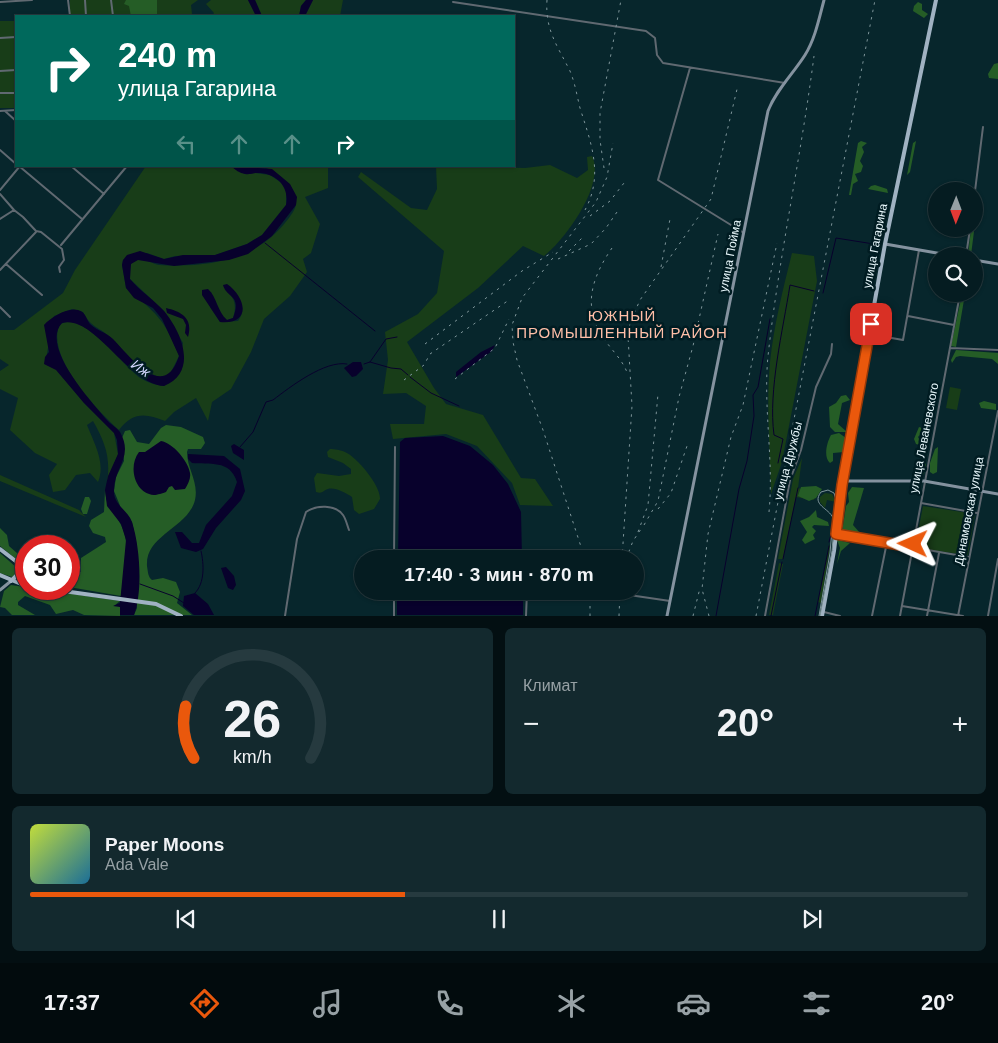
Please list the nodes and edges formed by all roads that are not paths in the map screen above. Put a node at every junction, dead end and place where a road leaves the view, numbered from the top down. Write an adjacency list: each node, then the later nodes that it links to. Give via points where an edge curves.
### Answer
1 (32, 0): 7 (street)
2 (68, 0): 9 (street)
3 (85, 0): 10 (street)
4 (111, 0): 11 (street)
5 (824, 0): 17 (main road, улица Пойма, via 814,37)
6 (936, 0): 41 (main road, улица Гагарина)
7 (0, 2)
8 (453, 2): 14 (street, via 646,31 655,38 660,61)
9 (70, 15)
10 (86, 15)
11 (113, 15)
12 (15, 37): 13 (street)
13 (0, 38)
14 (690, 68): 17 (street); 39 (street, via 658,180)
15 (15, 70): 16 (street)
16 (0, 71)
17 (785, 83): 39 (main road, улица Пойма, via 768,111)
18 (0, 93): 19 (street)
19 (15, 93)
20 (15, 110): 22 (street)
21 (0, 111): 22 (street)
22 (4, 111): 23 (street)
23 (15, 120)
24 (983, 127): 31 (street)
25 (0, 150): 26 (street)
26 (15, 163)
27 (18, 167): 32 (street)
28 (20, 167): 37 (street)
29 (72, 167): 34 (street)
30 (126, 167): 34 (street)
31 (976, 182)
32 (0, 190)
33 (0, 194): 35 (street)
34 (104, 194): 37 (street)
35 (14, 210): 36 (street); 38 (street)
36 (0, 219)
37 (82, 219): 40 (street)
38 (36, 231): 45 (street); 48 (street, via 62,249 64,260 59,267)
39 (744, 233): 88 (main road, улица Пойма)
40 (61, 244)
41 (885, 244): 42 (main road); 55 (main road, улица Гагарина)
42 (919, 250): 43 (main road); 52 (street)
43 (928, 252)
44 (983, 262): 46 (main road)
45 (6, 264): 47 (street); 49 (street)
46 (998, 264)
47 (0, 270)
48 (60, 272)
49 (42, 295)
50 (958, 302): 54 (street, улица Леваневского)
51 (0, 307): 53 (street)
52 (907, 316): 54 (street); 55 (street, via 902,340)
53 (10, 317)
54 (954, 325): 57 (street, улица Леваневского)
55 (869, 334): 62 (main road, улица Гагарина)
56 (832, 344): 99 (street, улица Дружбы, via 831,354 816,387 801,450 790,480)
57 (950, 348): 58 (street); 61 (street, улица Леваневского)
58 (998, 350)
59 (998, 411): 63 (street, Динамовская улица)
60 (395, 447): 72 (street)
61 (924, 480): 62 (main road); 63 (main road); 65 (street, улица Леваневского)
62 (842, 481): 68 (main road, улица Гагарина)
63 (982, 491): 64 (main road); 66 (street, Динамовская улица)
64 (998, 494)
65 (920, 503): 66 (street); 70 (street, улица Леваневского)
66 (977, 514): 74 (street, Динамовская улица)
67 (349, 530): 95 (street, via 342,514 335,509 319,507 306,512 297,539)
68 (836, 534): 69 (street); 91 (main road, улица Гагарина)
69 (887, 542): 70 (street); 100 (street)
70 (912, 547): 73 (street); 89 (street, улица Леваневского)
71 (0, 549): 76 (main road)
72 (394, 550)
73 (939, 553): 74 (street); 90 (street)
74 (968, 557): 93 (street, Динамовская улица)
75 (998, 559): 104 (street)
76 (15, 561)
77 (0, 575): 79 (main road)
78 (15, 578): 79 (main road)
79 (11, 581): 80 (main road); 81 (main road)
80 (15, 582)
81 (0, 590)
82 (80, 592): 84 (main road)
83 (80, 593): 84 (main road)
84 (84, 593): 94 (main road, via 143,602 168,608)
85 (644, 597): 88 (street)
86 (394, 600): 96 (street)
87 (526, 600): 97 (street)
88 (670, 601): 98 (main road, улица Пойма)
89 (902, 606): 90 (street); 101 (street, улица Леваневского)
90 (928, 610): 93 (street); 102 (street)
91 (822, 613): 92 (street)
92 (841, 615)
93 (958, 615): 103 (street)
94 (181, 616)
95 (286, 616)
96 (394, 616)
97 (526, 616)
98 (667, 616)
99 (765, 616)
100 (872, 616)
101 (900, 616)
102 (927, 616)
103 (964, 616)
104 (988, 616)

